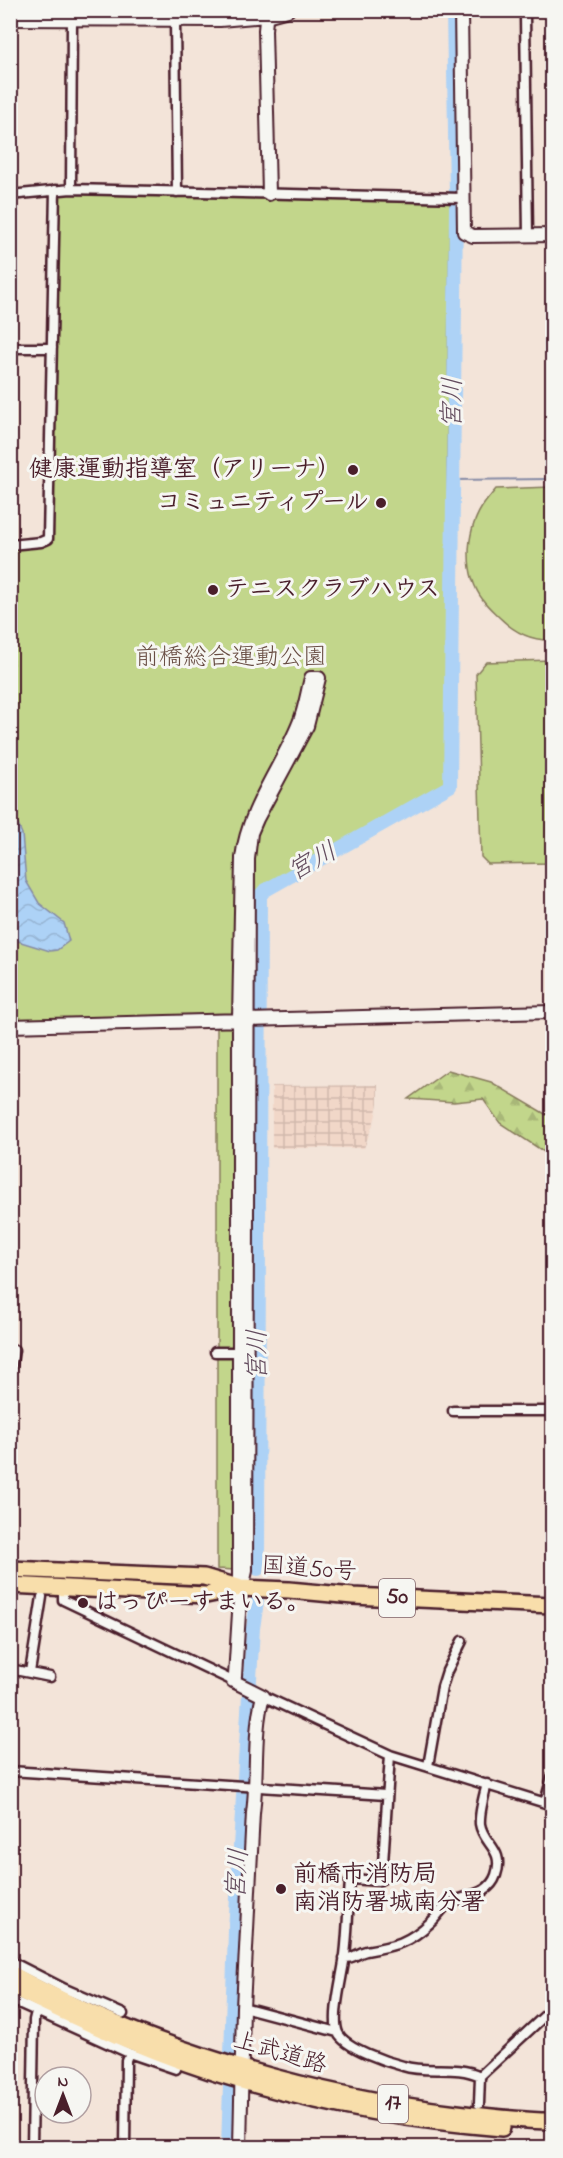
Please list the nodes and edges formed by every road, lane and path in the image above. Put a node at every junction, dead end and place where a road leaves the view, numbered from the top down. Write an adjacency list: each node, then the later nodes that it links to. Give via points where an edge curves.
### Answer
1 (288, 10): 4 (street)
2 (460, 10): 14 (street)
3 (523, 10): 16 (street)
4 (266, 13): 8 (street); 12 (street)
5 (159, 16): 7 (street); 8 (street)
6 (10, 19): 7 (street)
7 (72, 20): 9 (street)
8 (175, 20): 11 (street)
9 (71, 189): 10 (street); 11 (street)
10 (55, 190): 13 (street); 18 (street)
11 (177, 192): 12 (street)
12 (268, 194): 14 (street)
13 (10, 195)
14 (463, 198): 16 (street, via 463,227 467,235)
15 (552, 234): 16 (street)
16 (528, 235)
17 (10, 348): 18 (street)
18 (52, 348): 19 (street, via 48,539)
19 (10, 545)
20 (552, 1012): 21 (street)
21 (251, 1020): 21 (street, via 241,867 244,841 299,723 311,678 319,678 307,726 251,833 247,872); 22 (street); 25 (street)
22 (10, 1026)
23 (13, 1351): 26 (street)
24 (215, 1352): 25 (street)
25 (243, 1352): 32 (street, via 246,1571)
26 (10, 1375)
27 (453, 1411): 28 (street)
28 (552, 1411)
29 (10, 1569): 32 (highway, 国道50号 / 50, via 204,1578)
30 (10, 1585): 31 (highway, 国道50号 / 50)
31 (63, 1587): 32 (highway, 国道50号 / 50, via 206,1595); 39 (street, via 63,1600)
32 (241, 1588): 34 (highway, 国道50号 / 50); 39 (street)
33 (42, 1597): 37 (street)
34 (552, 1605)
35 (462, 1641): 42 (street, via 442,1687)
36 (10, 1669): 37 (street)
37 (30, 1672): 38 (street)
38 (50, 1677)
39 (237, 1683): 40 (street)
40 (260, 1694): 41 (street); 46 (street)
41 (390, 1755): 42 (street); 47 (street)
42 (428, 1766): 45 (street)
43 (10, 1771): 46 (street)
44 (552, 1777): 48 (street)
45 (487, 1784): 48 (street); 49 (street, via 480,1824 497,1855 494,1880 471,1897 447,1904 424,1928 402,1943)
46 (253, 1787): 47 (street); 54 (street)
47 (386, 1795): 49 (street, via 382,1879 350,1881)
48 (549, 1804)
49 (345, 1958): 59 (street, via 337,1999)
50 (10, 1961): 57 (street)
51 (10, 1973): 57 (highway, 上武道路 / 17)
52 (10, 1986): 61 (highway, 上武道路 / 17)
53 (10, 2000): 56 (street)
54 (243, 2007): 59 (street); 62 (street)
55 (552, 2009): 63 (street)
56 (36, 2012): 60 (street); 67 (street)
57 (101, 2012): 58 (street); 62 (highway, 上武道路 / 17)
58 (123, 2014)
59 (337, 2032): 63 (street, via 347,2044 404,2067 440,2068)
60 (129, 2053): 61 (street, via 176,2069); 68 (street)
61 (178, 2060): 62 (highway, 上武道路 / 17)
62 (233, 2071): 65 (highway, 上武道路 / 17, via 401,2106); 66 (highway, 上武道路 / 17, via 329,2104 474,2126); 69 (street)
63 (480, 2076): 64 (street)
64 (479, 2104)
65 (552, 2121)
66 (552, 2132)
67 (32, 2148)
68 (125, 2148)
69 (240, 2148)

